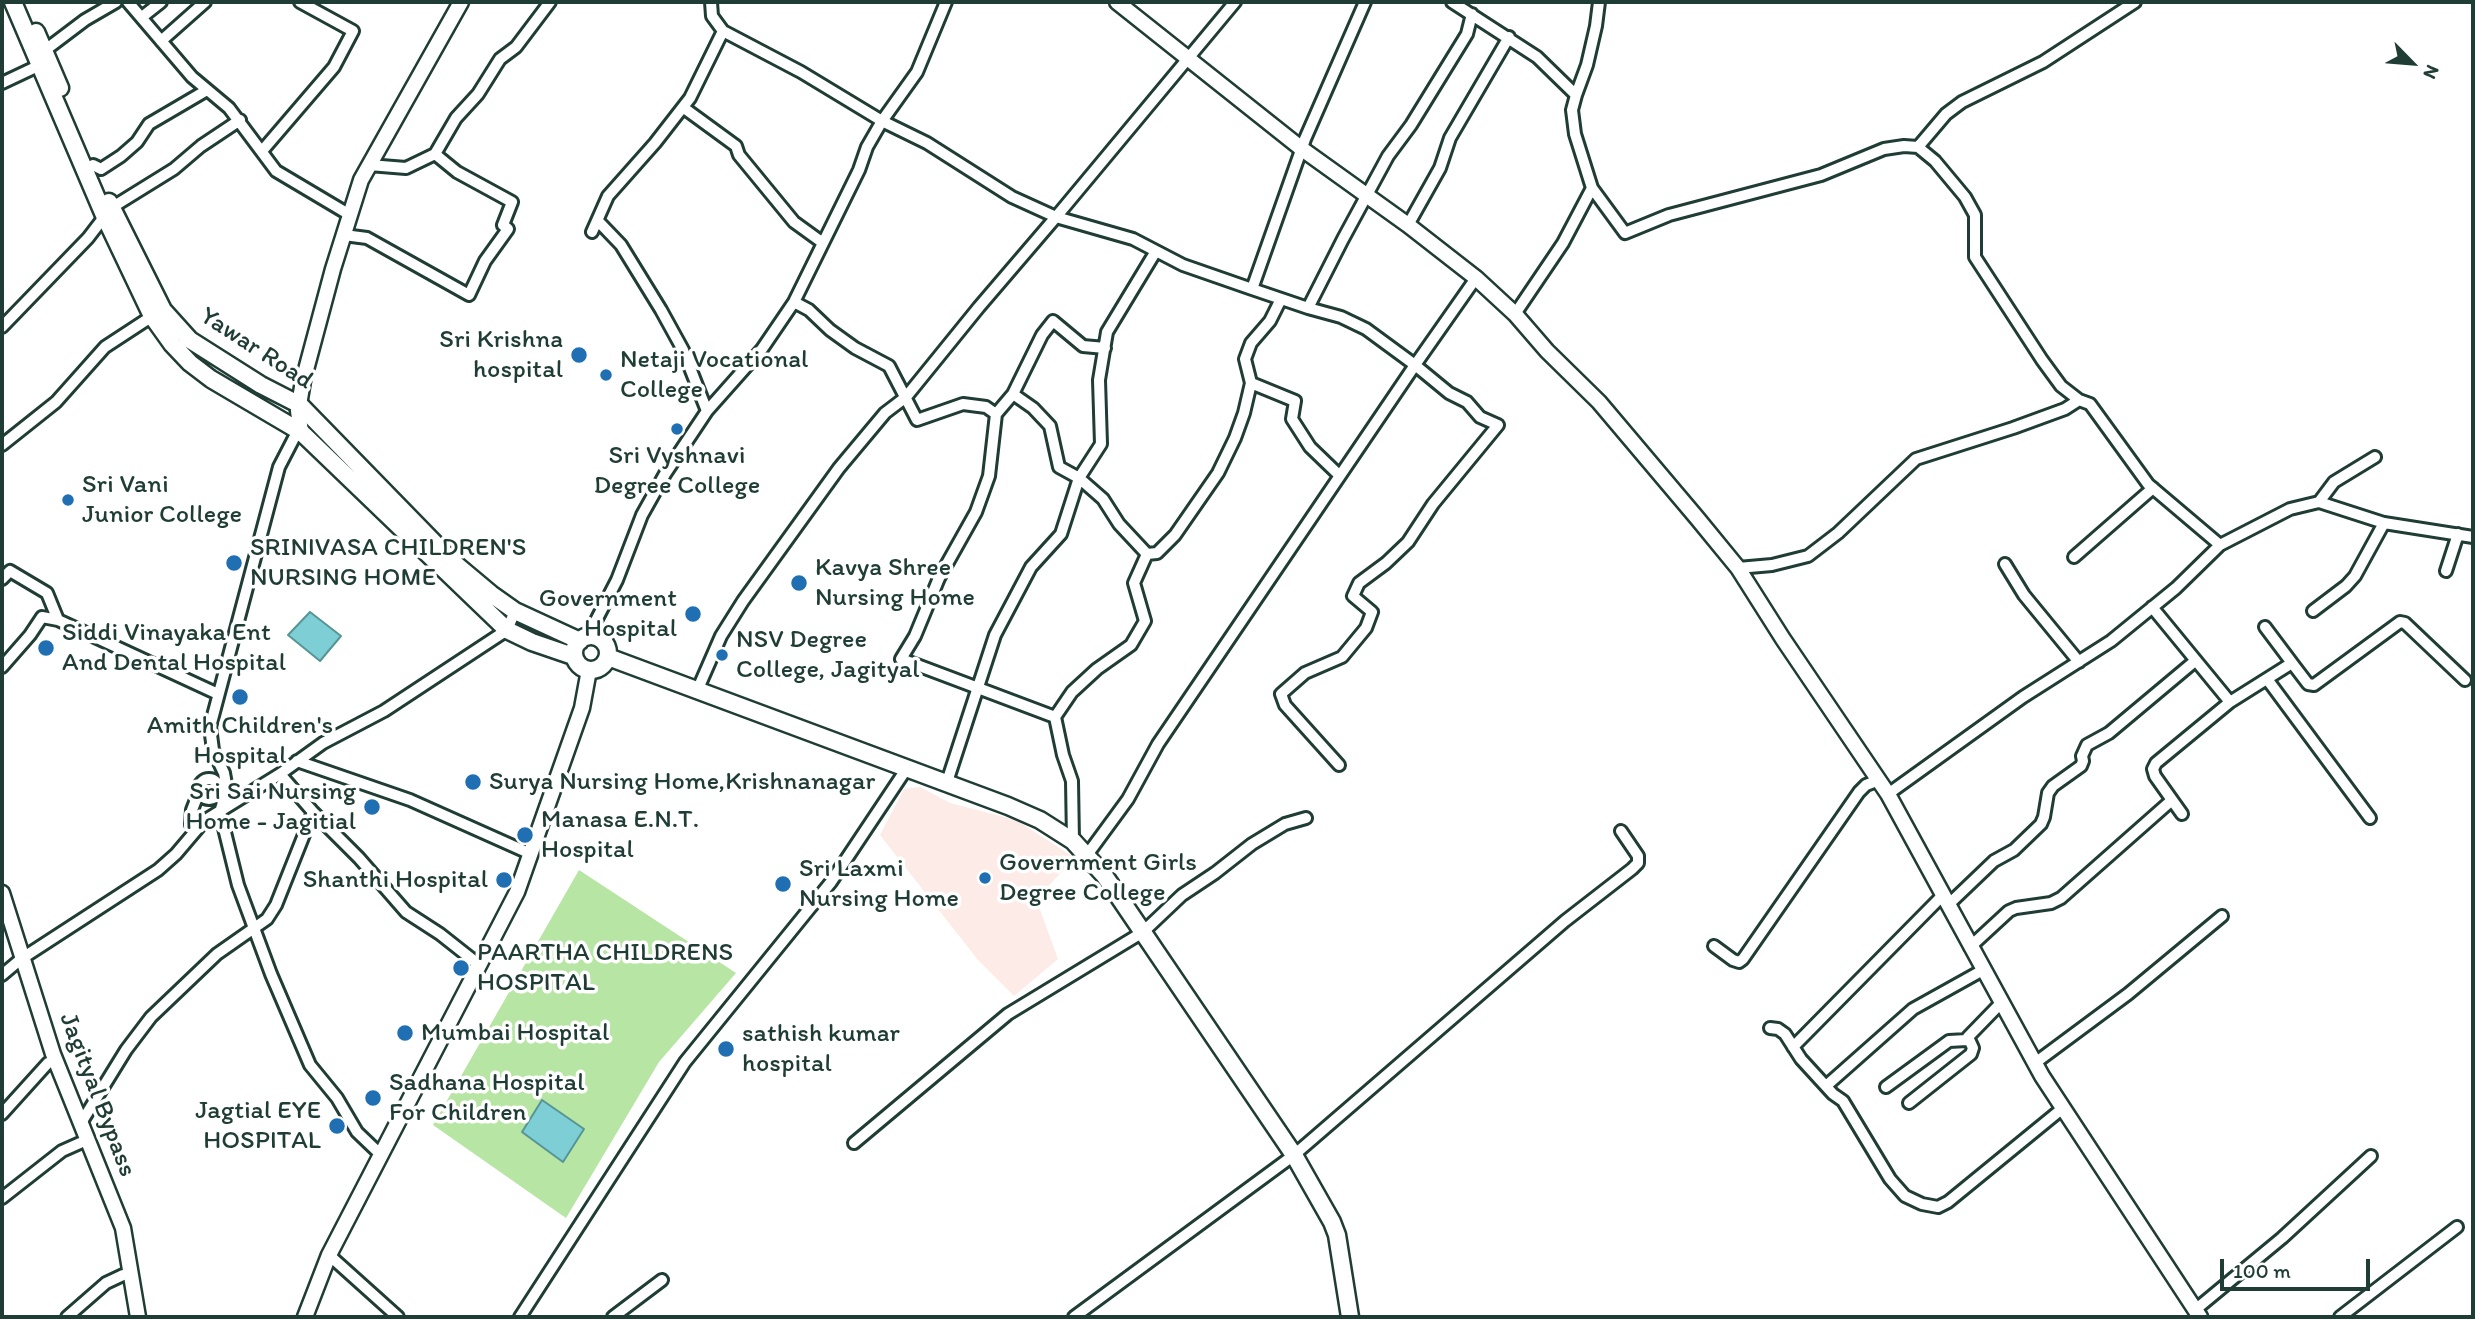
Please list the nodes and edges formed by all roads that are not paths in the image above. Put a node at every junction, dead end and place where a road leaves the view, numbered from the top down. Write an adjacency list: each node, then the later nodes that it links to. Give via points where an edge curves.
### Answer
1 (13, 2): 24 (highway)
2 (24, 2): 24 (highway)
3 (116, 2): 24 (street, via 85,20)
4 (128, 2): 19 (street)
5 (161, 2): 19 (street)
6 (205, 2): 22 (street)
7 (300, 2): 33 (street, via 353,32 334,67)
8 (460, 2): 36 (main road)
9 (550, 2): 34 (street, via 516,47 500,59)
10 (711, 2): 20 (street, via 712,16)
11 (946, 2): 30 (street, via 917,72)
12 (1117, 2): 23 (main road)
13 (1235, 2): 23 (street)
14 (1365, 2): 32 (street)
15 (1452, 2): 18 (street)
16 (1599, 2): 27 (street)
17 (2135, 2): 31 (street, via 2043,62 1962,102)
18 (1472, 14): 21 (street); 38 (street, via 1467,34)
19 (142, 17): 22 (street)
20 (723, 31): 28 (street); 30 (street)
21 (1509, 37): 27 (street); 43 (street, via 1450,138 1440,168)
22 (161, 41): 26 (street)
23 (1189, 58): 32 (main road); 41 (street)
24 (41, 59): 25 (street); 35 (highway); 39 (highway)
25 (2, 83)
26 (207, 90): 29 (street); 35 (street, via 149,124 138,142 121,156 101,169)
27 (1576, 95): 37 (street, via 1572,110 1575,134)
28 (684, 108): 42 (street, via 608,196); 46 (street, via 736,146 738,155 794,222)
29 (240, 120): 33 (street); 39 (street)
30 (882, 121): 41 (street); 46 (street)
31 (1918, 147): 37 (street, via 1884,149 1821,175 1669,215 1625,233); 61 (street, via 1965,197 1975,215 1975,257 2042,360)
32 (1302, 149): 38 (main road); 49 (street)
33 (262, 151): 40 (street, via 276,171)
34 (435, 154): 36 (street, via 406,168); 45 (street, via 457,172 512,202 503,225 508,229 485,261 469,295 367,238)
35 (93, 165): 39 (highway)
36 (369, 165): 40 (main road)
37 (1591, 188): 54 (street, via 1563,243)
38 (1366, 195): 43 (main road); 52 (street)
39 (107, 211): 53 (highway); 55 (street, via 88,238)
40 (350, 215): 45 (main road)
41 (1056, 218): 47 (street, via 1133,239); 60 (street)
42 (598, 221): 44 (street); 63 (street, via 621,245 661,310)
43 (1408, 225): 48 (main road)
44 (592, 232)
45 (344, 235): 62 (main road, via 303,381)
46 (823, 243): 51 (street)
47 (1156, 251): 49 (street); 56 (street, via 1107,332)
48 (1476, 278): 54 (main road); 57 (street)
49 (1252, 289): 50 (street)
50 (1281, 299): 52 (street); 58 (street, via 1245,359)
51 (794, 302): 60 (street, via 855,348 889,366); 63 (street, via 762,349)
52 (1308, 308): 57 (street, via 1366,329)
53 (157, 313): 62 (highway, Yawar Road, via 211,355); 65 (highway, via 172,344 190,363); 66 (street, via 105,347 56,402)
54 (1515, 314): 79 (main road, via 1599,402)
55 (2, 327)
56 (1104, 348): 59 (street, via 1083,346 1053,321 1041,335); 69 (street, via 1099,380 1101,444)
57 (1415, 365): 68 (street); 103 (street, via 1467,402 1480,417 1499,425 1433,504 1408,542 1359,583 1353,596 1372,612 1366,628 1342,657 1305,673 1281,694 1285,705)
58 (1251, 383): 68 (street, via 1294,401 1292,419 1310,447); 76 (street, via 1235,438 1218,473 1175,535 1157,554)
59 (1013, 394): 64 (street); 69 (street, via 1050,426 1059,467)
60 (906, 397): 64 (street, via 917,420 963,404 986,407); 98 (street, via 885,413 839,468 743,601 721,636)
61 (2079, 400): 70 (street, via 2090,404); 79 (street, via 2013,428 1916,459 1808,556)
62 (303, 408): 65 (main road); 83 (highway, Yawar Road, via 454,563)
63 (707, 411): 88 (street, via 642,515 617,580)
64 (996, 414): 97 (street, via 989,476 976,512 901,659)
65 (301, 432): 87 (highway); 99 (street, via 279,467)
66 (2, 445)
67 (2375, 457): 71 (street, via 2334,482)
68 (1339, 475): 120 (street)
69 (1079, 478): 76 (street, via 1103,499); 97 (street, via 1061,534 1031,567 995,635)
70 (2153, 488): 75 (street); 77 (street)
71 (2319, 502): 72 (street); 75 (street, via 2290,509)
72 (2384, 523): 73 (street); 84 (street, via 2355,576)
73 (2458, 534): 74 (street); 80 (street)
74 (2473, 537)
75 (2220, 545): 82 (street)
76 (1147, 554): 101 (street, via 1134,583 1146,621 1131,645 1072,692)
77 (2074, 557)
78 (2005, 564): 91 (street, via 2024,595)
79 (1738, 568): 106 (main road)
80 (2446, 571)
81 (2, 579): 85 (street, via 10,571 47,593)
82 (2152, 607): 90 (street); 91 (street)
83 (515, 611): 87 (street); 88 (highway, Yawar Road)
84 (2314, 611)
85 (58, 620): 93 (street, via 42,617); 99 (street)
86 (2266, 627): 92 (street)
87 (507, 630): 88 (highway, via 532,642); 102 (street)
88 (581, 645): 89 (highway, via 600,638); 94 (highway, via 580,666)
89 (608, 657): 94 (highway, via 601,667); 98 (highway)
90 (2195, 661): 100 (street); 122 (street, via 2109,733 2087,745 2081,766 2048,793 2041,824 2014,850 1994,860)
91 (2079, 662): 109 (street)
92 (2291, 663): 95 (street); 96 (street, via 2314,685 2400,622)
93 (2, 667)
94 (589, 670): 119 (main road, via 582,708)
95 (2267, 679): 100 (street); 115 (street)
96 (2465, 680)
97 (976, 688): 101 (street); 107 (street)
98 (697, 691): 104 (highway)
99 (218, 694): 108 (street, via 210,727 224,774)
100 (2230, 702): 110 (street, via 2156,763 2155,776)
101 (1055, 717): 118 (street, via 1072,781)
102 (297, 761): 105 (street); 119 (street, via 410,800)
103 (1339, 765)
104 (907, 768): 107 (highway); 161 (street, via 831,882 685,1062)
105 (279, 774): 111 (street); 112 (street)
106 (1879, 780): 109 (main road); 127 (street, via 1859,792 1743,959 1733,960)
107 (947, 782): 118 (highway, via 1040,820)
108 (223, 791): 112 (street); 116 (street, via 212,800 199,792 191,824)
109 (1888, 793): 122 (main road)
110 (2172, 800): 113 (street); 128 (street, via 2061,898 2009,911)
111 (313, 811): 125 (street, via 276,905); 130 (street, via 406,912)
112 (220, 812): 116 (street); 125 (street, via 238,885)
113 (2182, 814)
114 (1306, 818): 126 (street, via 1285,824 1252,844 1182,895)
115 (2370, 818)
116 (198, 827): 129 (street, via 158,870)
117 (1621, 831): 148 (street, via 1638,856 1632,869 1565,921)
118 (1073, 841): 120 (highway)
119 (531, 854): 130 (main road, via 517,892)
120 (1087, 855): 126 (highway)
121 (2, 892): 129 (main road, Jagityal Bypass)
122 (1945, 900): 128 (main road); 136 (street)
123 (2, 913): 129 (main road, Jagityal Bypass)
124 (2222, 916): 138 (street)
125 (255, 929): 144 (street, via 217,954 150,1017); 147 (street, via 310,1065 357,1132)
126 (1143, 932): 146 (street, via 1008,1014); 148 (highway)
127 (1714, 946)
128 (1970, 947): 131 (main road)
129 (18, 962): 132 (street); 137 (main road, Jagityal Bypass, via 29,1014); 144 (main road, Jagityal Bypass)
130 (478, 964): 147 (main road)
131 (1983, 970): 133 (main road); 139 (street, via 1913,1009)
132 (2, 975)
133 (2001, 1003): 135 (street); 138 (main road)
134 (1770, 1028): 136 (street, via 1785,1034)
135 (1968, 1040): 140 (street, via 1949,1041); 141 (street, via 1971,1054)
136 (1793, 1047): 139 (street)
137 (48, 1063): 143 (street); 145 (main road, Jagityal Bypass)
138 (2035, 1063): 142 (main road)
139 (1826, 1086): 142 (street, via 1843,1101 1890,1180 1905,1196 1938,1207)
140 (1886, 1087)
141 (1909, 1103)
142 (2063, 1108): 155 (main road)
143 (2, 1114)
144 (81, 1123): 158 (main road, Jagityal Bypass, via 123,1228)
145 (80, 1143): 150 (street, via 54,1157); 153 (main road, Jagityal Bypass, via 115,1235)
146 (854, 1143)
147 (380, 1154): 152 (main road)
148 (1294, 1155): 163 (street); 164 (highway, via 1337,1235)
149 (2371, 1156): 155 (street)
150 (2, 1198)
151 (2457, 1227): 165 (street)
152 (329, 1255): 159 (main road); 160 (street)
153 (122, 1275): 156 (street); 157 (main road, Jagityal Bypass)
154 (662, 1280): 162 (street)
155 (2198, 1313)
156 (67, 1317)
157 (131, 1317)
158 (138, 1317)
159 (305, 1317)
160 (398, 1317)
161 (520, 1317)
162 (613, 1317)
163 (1074, 1317)
164 (1350, 1317)
165 (2340, 1317)

